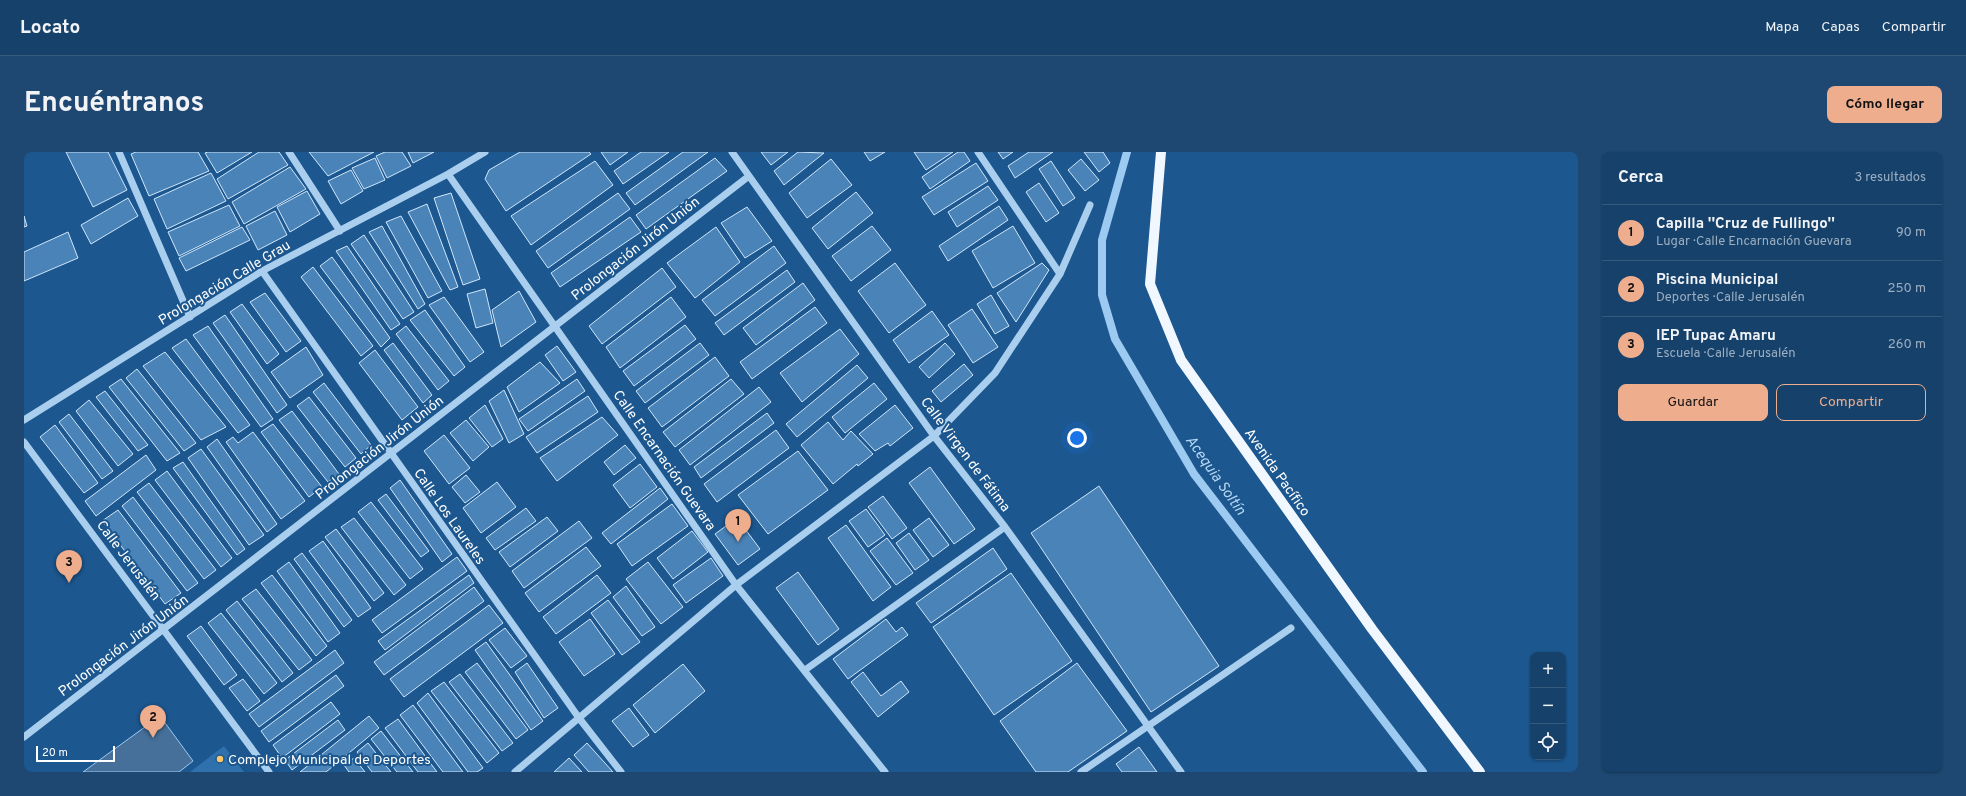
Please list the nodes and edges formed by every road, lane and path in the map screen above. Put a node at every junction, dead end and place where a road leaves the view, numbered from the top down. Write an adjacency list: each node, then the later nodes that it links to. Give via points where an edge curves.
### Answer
1 (119, 152): 13 (street)
2 (290, 152): 10 (street)
3 (732, 152): 8 (street, Calle Virgen de Fátima)
4 (978, 152): 12 (street)
5 (1161, 152): 33 (main road, Avenida Pacífico, via 1150,284 1181,360 1372,629)
6 (481, 153): 7 (street, Prolongación Calle Grau)
7 (448, 174): 10 (street, Prolongación Calle Grau); 14 (street, Calle Encarnación Guevara)
8 (749, 176): 14 (street, Prolongación Jirón Unión); 16 (street, Calle Virgen de Fátima)
9 (1090, 205): 12 (street)
10 (340, 231): 11 (street, Prolongación Calle Grau)
11 (262, 271): 13 (street, Prolongación Calle Grau); 18 (street, Calle Los Laureles)
12 (1060, 274): 16 (street, via 995,373)
13 (190, 317): 15 (street, Prolongación Calle Grau)
14 (555, 327): 18 (street, Prolongación Jirón Unión); 20 (street, Calle Encarnación Guevara)
15 (24, 420)
16 (934, 436): 19 (street, Calle Virgen de Fátima); 20 (street)
17 (24, 442): 22 (street, Calle Jerusalén)
18 (391, 454): 22 (street, Prolongación Jirón Unión); 24 (street, Calle Los Laureles)
19 (1005, 527): 23 (street); 25 (street, Calle Virgen de Fátima)
20 (736, 585): 23 (street, Calle Encarnación Guevara); 24 (street)
21 (1291, 628): 25 (street)
22 (164, 630): 26 (street, Prolongación Jirón Unión); 27 (street, Calle Jerusalén)
23 (804, 670): 30 (street, Calle Encarnación Guevara)
24 (579, 718): 28 (street); 29 (street, Calle Los Laureles)
25 (1149, 726): 31 (street); 32 (street, Calle Virgen de Fátima)
26 (24, 737)
27 (269, 772)
28 (515, 772)
29 (621, 772)
30 (885, 772)
31 (1082, 772)
32 (1181, 772)
33 (1480, 772)

